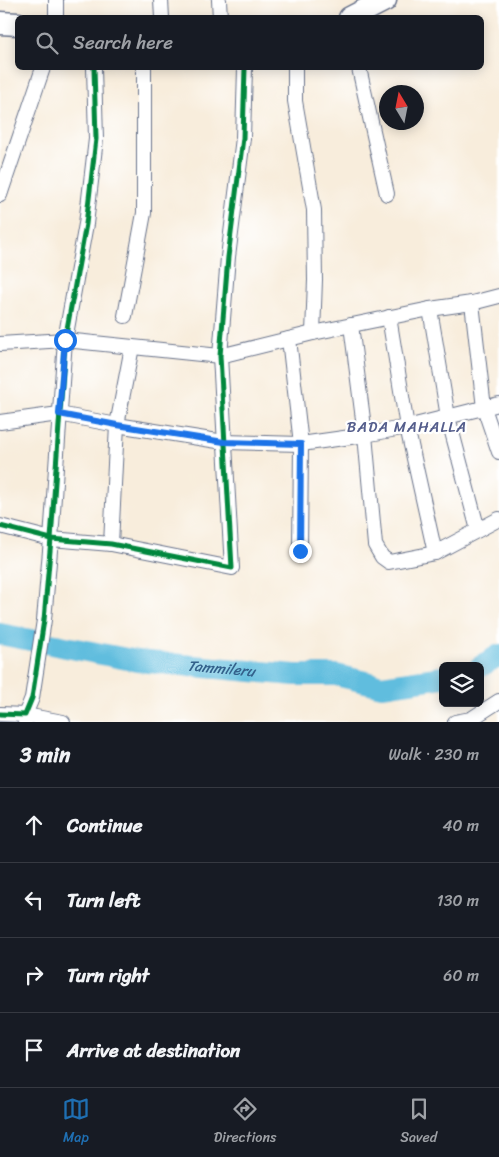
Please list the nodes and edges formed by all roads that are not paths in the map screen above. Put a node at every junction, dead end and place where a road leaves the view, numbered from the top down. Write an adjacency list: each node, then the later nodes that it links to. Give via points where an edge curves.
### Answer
1 (56, 0): 5 (street)
2 (161, 0): 6 (street)
3 (219, 0): 7 (street)
4 (385, 0): 8 (main road)
5 (56, 15)
6 (162, 15)
7 (220, 15)
8 (356, 15)
9 (0, 23): 10 (main road)
10 (15, 24)
11 (42, 70): 18 (street)
12 (94, 70): 27 (street, via 96,139 86,224)
13 (144, 70): 22 (street, via 144,212)
14 (246, 70): 30 (street, via 243,138)
15 (295, 70): 25 (street, via 295,101 314,210)
16 (359, 70): 17 (street)
17 (387, 194)
18 (0, 195)
19 (499, 296): 20 (street)
20 (472, 303): 21 (street); 32 (street)
21 (430, 309): 23 (street); 34 (street)
22 (125, 316)
23 (389, 317): 24 (street); 37 (street)
24 (351, 325): 25 (street); 38 (street)
25 (313, 333): 26 (street)
26 (288, 339): 30 (street); 40 (street)
27 (65, 340): 28 (street); 29 (street); 33 (street)
28 (0, 344)
29 (132, 347): 30 (street); 36 (street)
30 (220, 356): 39 (street)
31 (499, 404): 32 (street)
32 (484, 408): 34 (street); 41 (street)
33 (59, 414): 35 (street); 36 (street); 45 (street)
34 (448, 417): 37 (street); 44 (street)
35 (0, 422)
36 (117, 425): 39 (street); 46 (street)
37 (407, 427): 38 (street); 48 (street)
38 (365, 435): 40 (street); 48 (street, via 375,545 382,557 389,562)
39 (224, 442): 40 (street); 46 (street, via 232,568)
40 (301, 444): 47 (street)
41 (499, 452)
42 (499, 519): 44 (street)
43 (0, 526): 45 (street)
44 (478, 530): 48 (street)
45 (51, 539): 46 (street); 51 (street, via 44,620 32,698)
46 (111, 544)
47 (300, 551)
48 (435, 553)
49 (499, 701): 52 (street)
50 (0, 714): 51 (street)
51 (25, 718): 53 (street)
52 (471, 720): 54 (street)
53 (63, 722)
54 (455, 722)

